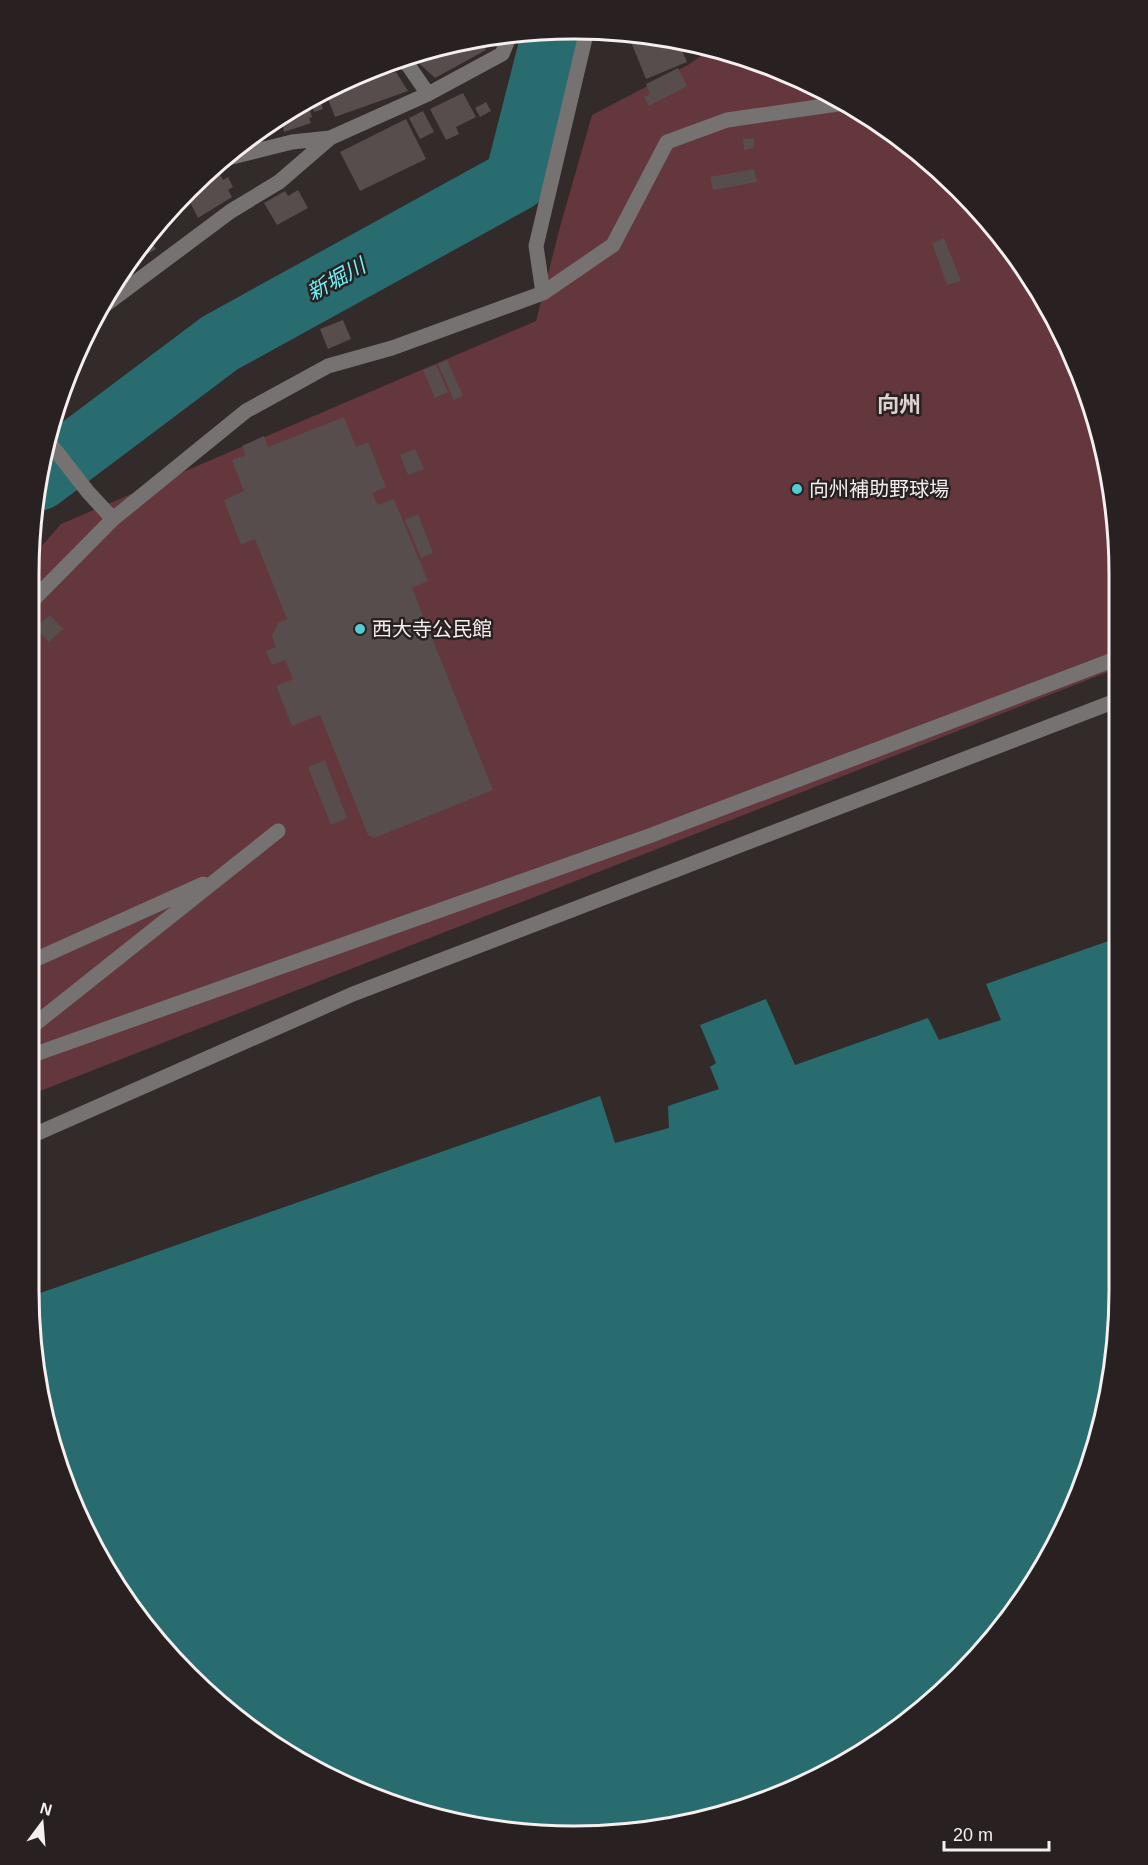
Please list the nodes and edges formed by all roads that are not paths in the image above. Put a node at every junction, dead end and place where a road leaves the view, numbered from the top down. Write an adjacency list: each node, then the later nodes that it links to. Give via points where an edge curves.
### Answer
1 (585, 39): 8 (street, via 536,246)
2 (506, 44): 4 (street, via 502,54)
3 (408, 65): 4 (street)
4 (428, 94): 6 (street)
5 (832, 106): 8 (street, via 727,120 667,142 613,245)
6 (330, 138): 7 (street, via 292,142); 9 (street, via 279,182 231,211)
7 (243, 154)
8 (543, 293): 11 (street, via 392,348 328,366 246,411)
9 (117, 296)
10 (54, 448): 11 (street)
11 (112, 519): 12 (street)
12 (39, 594)
13 (1109, 661): 19 (street, via 649,836)
14 (1109, 703): 20 (street, via 353,994)
15 (278, 831): 16 (street)
16 (225, 874): 17 (street); 18 (street)
17 (39, 958)
18 (39, 1021)
19 (39, 1053)
20 (39, 1133)

